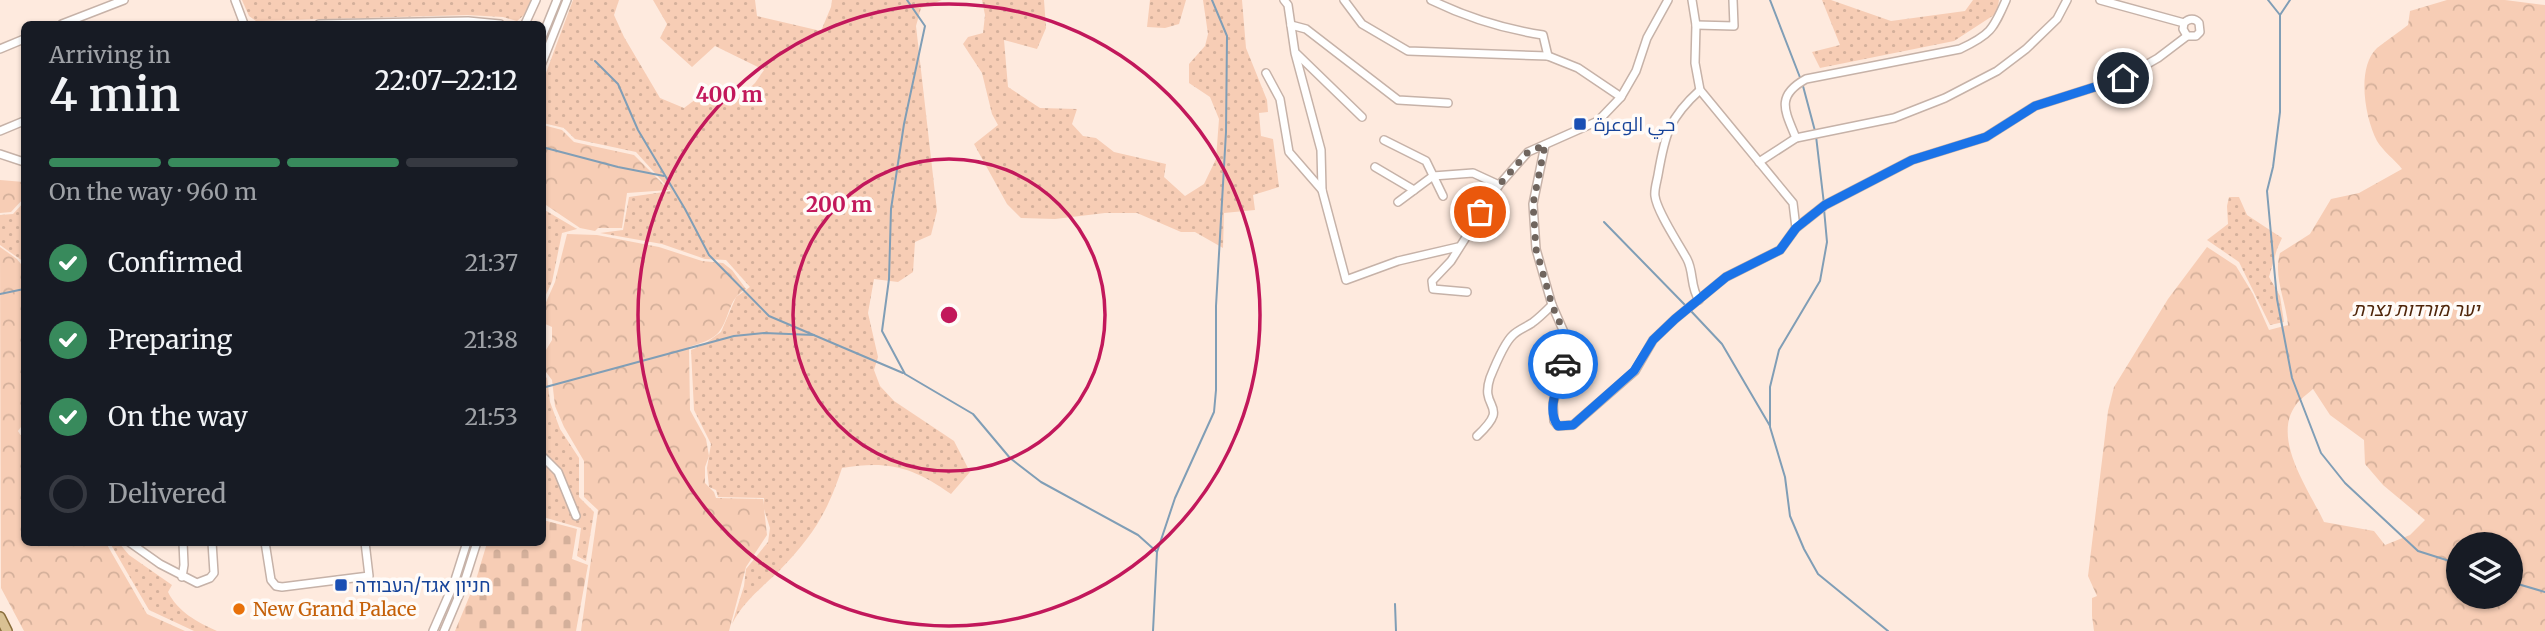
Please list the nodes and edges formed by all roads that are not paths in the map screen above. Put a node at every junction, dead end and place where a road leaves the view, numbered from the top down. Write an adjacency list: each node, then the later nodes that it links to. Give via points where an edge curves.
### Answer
1 (124, 0): 15 (street)
2 (235, 0): 16 (street)
3 (536, 0): 17 (street)
4 (557, 0): 21 (street)
5 (567, 0): 26 (street)
6 (1284, 0): 19 (street)
7 (1344, 0): 27 (street, via 1362,24 1408,51)
8 (1431, 0): 27 (street, via 1516,31 1543,35)
9 (1666, 0): 30 (street)
10 (1692, 0): 20 (street)
11 (1733, 0): 20 (street, via 1734,26)
12 (2006, 0): 35 (street, via 1997,23 1979,40 1960,49 1806,79 1794,86 1785,104)
13 (2067, 0): 35 (street, via 2057,19 1997,71 1894,118)
14 (2100, 0): 18 (street)
15 (70, 21)
16 (243, 21)
17 (526, 21)
18 (2184, 23): 22 (street); 22 (street, via 2195,19 2201,26 2198,34)
19 (1291, 25): 25 (street); 31 (street, via 1306,29 1398,100)
20 (1696, 25): 29 (street)
21 (546, 27)
22 (2187, 36): 48 (street, via 2123,78 2040,104 1986,137 1912,160 1842,195)
23 (21, 40): 24 (street)
24 (0, 49)
25 (1296, 52): 32 (street); 44 (street, via 1321,150)
26 (546, 53)
27 (1548, 56): 30 (street, via 1578,68)
28 (1266, 73): 44 (street, via 1280,99 1289,152)
29 (1700, 90): 40 (street); 51 (street, via 1671,124 1655,196 1689,261 1693,291)
30 (1621, 97): 37 (street, via 1598,121)
31 (1448, 103)
32 (1362, 117)
33 (21, 122): 34 (street)
34 (0, 131)
35 (1796, 138): 40 (street)
36 (1384, 140): 42 (street, via 1426,161)
37 (1545, 145): 43 (street, via 1528,152); 52 (street, via 1533,204 1536,249)
38 (0, 154): 39 (street)
39 (21, 161)
40 (1759, 162): 48 (street, via 1793,203)
41 (1375, 167): 45 (street)
42 (1433, 176): 43 (street, via 1473,173); 45 (street); 46 (street)
43 (1499, 185): 49 (street)
44 (1322, 190): 49 (street, via 1346,280 1398,261)
45 (1414, 190): 47 (street)
46 (1443, 196)
47 (1398, 202)
48 (1796, 228): 51 (street, via 1780,250 1726,277)
49 (1458, 247): 50 (street, via 1432,281 1433,289)
50 (1467, 292)
51 (1699, 299): 52 (street, via 1653,340 1634,371 1565,427 1554,421 1553,403 1567,339)
52 (1552, 305): 53 (street, via 1512,335 1487,388 1495,415)
53 (1478, 436)
54 (546, 460): 55 (street, via 558,472)
55 (576, 516)
56 (135, 546): 63 (street)
57 (183, 546): 63 (street)
58 (212, 546): 63 (street, via 214,573 210,578 198,583)
59 (266, 546): 60 (street, via 271,580 282,587 369,576)
60 (365, 546)
61 (466, 546): 66 (street)
62 (477, 546): 67 (street)
63 (182, 577)
64 (0, 617): 65 (main road)
65 (7, 631)
66 (433, 631)
67 (444, 631)

